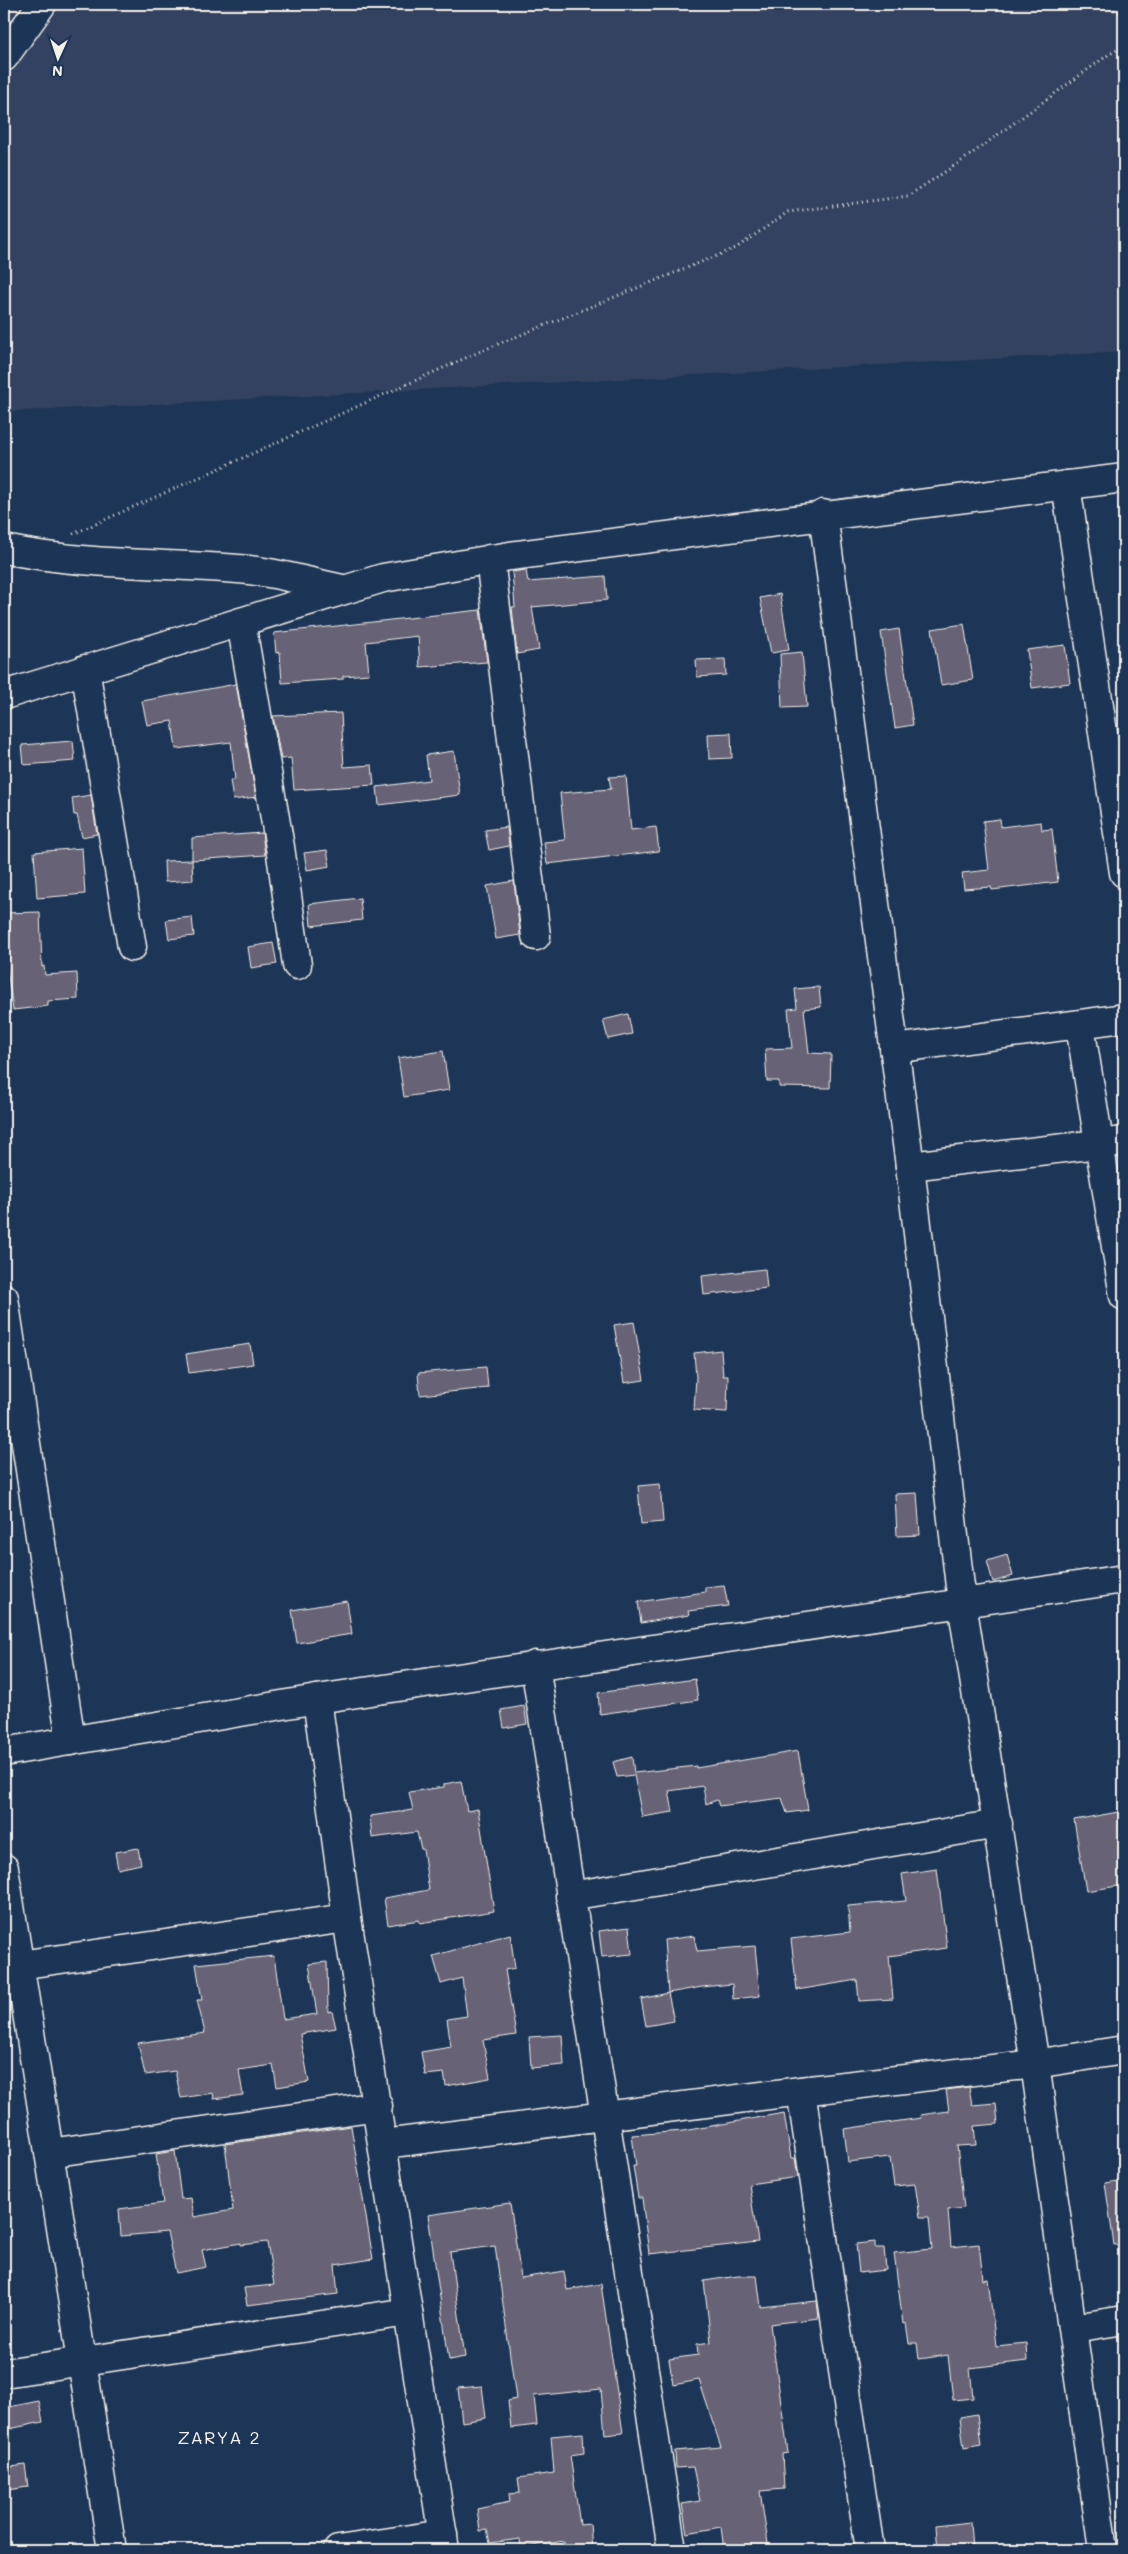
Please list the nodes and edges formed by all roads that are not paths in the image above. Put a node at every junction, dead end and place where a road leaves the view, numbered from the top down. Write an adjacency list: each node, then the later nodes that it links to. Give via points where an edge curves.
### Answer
1 (42, 4): 2 (street)
2 (4, 57)
3 (1124, 478): 4 (street)
4 (1066, 485): 5 (street); 12 (street)
5 (823, 514): 7 (street); 18 (street)
6 (4, 549): 8 (street, via 129,564 240,569)
7 (490, 559): 8 (street, via 383,578); 13 (street)
8 (346, 590): 9 (street)
9 (241, 622): 10 (street); 15 (street)
10 (85, 669): 11 (street); 14 (street)
11 (4, 695)
12 (1124, 873)
13 (536, 936)
14 (132, 947)
15 (297, 965)
16 (1124, 1018): 17 (street)
17 (1080, 1026): 18 (street); 19 (street)
18 (894, 1049): 20 (street)
19 (1111, 1143): 20 (street); 21 (street)
20 (910, 1166): 24 (street)
21 (1124, 1296)
22 (4, 1298): 27 (street)
23 (1124, 1579): 24 (street)
24 (962, 1603): 25 (street); 29 (street)
25 (535, 1666): 26 (street); 31 (street)
26 (317, 1699): 27 (street); 32 (street)
27 (71, 1742): 28 (street)
28 (4, 1752)
29 (998, 1824): 31 (street); 35 (street)
30 (4, 1868): 33 (street)
31 (570, 1896): 38 (street)
32 (347, 1918): 33 (street); 37 (street)
33 (19, 1965): 40 (street)
34 (1124, 2050): 35 (street)
35 (1035, 2064): 36 (street); 43 (street)
36 (801, 2090): 38 (street); 50 (street)
37 (378, 2106): 39 (street); 40 (street)
38 (604, 2117): 39 (street); 49 (street)
39 (384, 2144): 41 (street)
40 (49, 2153): 44 (street)
41 (408, 2312): 44 (street); 46 (street)
42 (1124, 2320): 43 (street)
43 (1074, 2328): 51 (street)
44 (82, 2360): 45 (street); 47 (street)
45 (4, 2373)
46 (444, 2542): 48 (street)
47 (112, 2550)
48 (338, 2550)
49 (672, 2550)
50 (870, 2550)
51 (1103, 2550)

